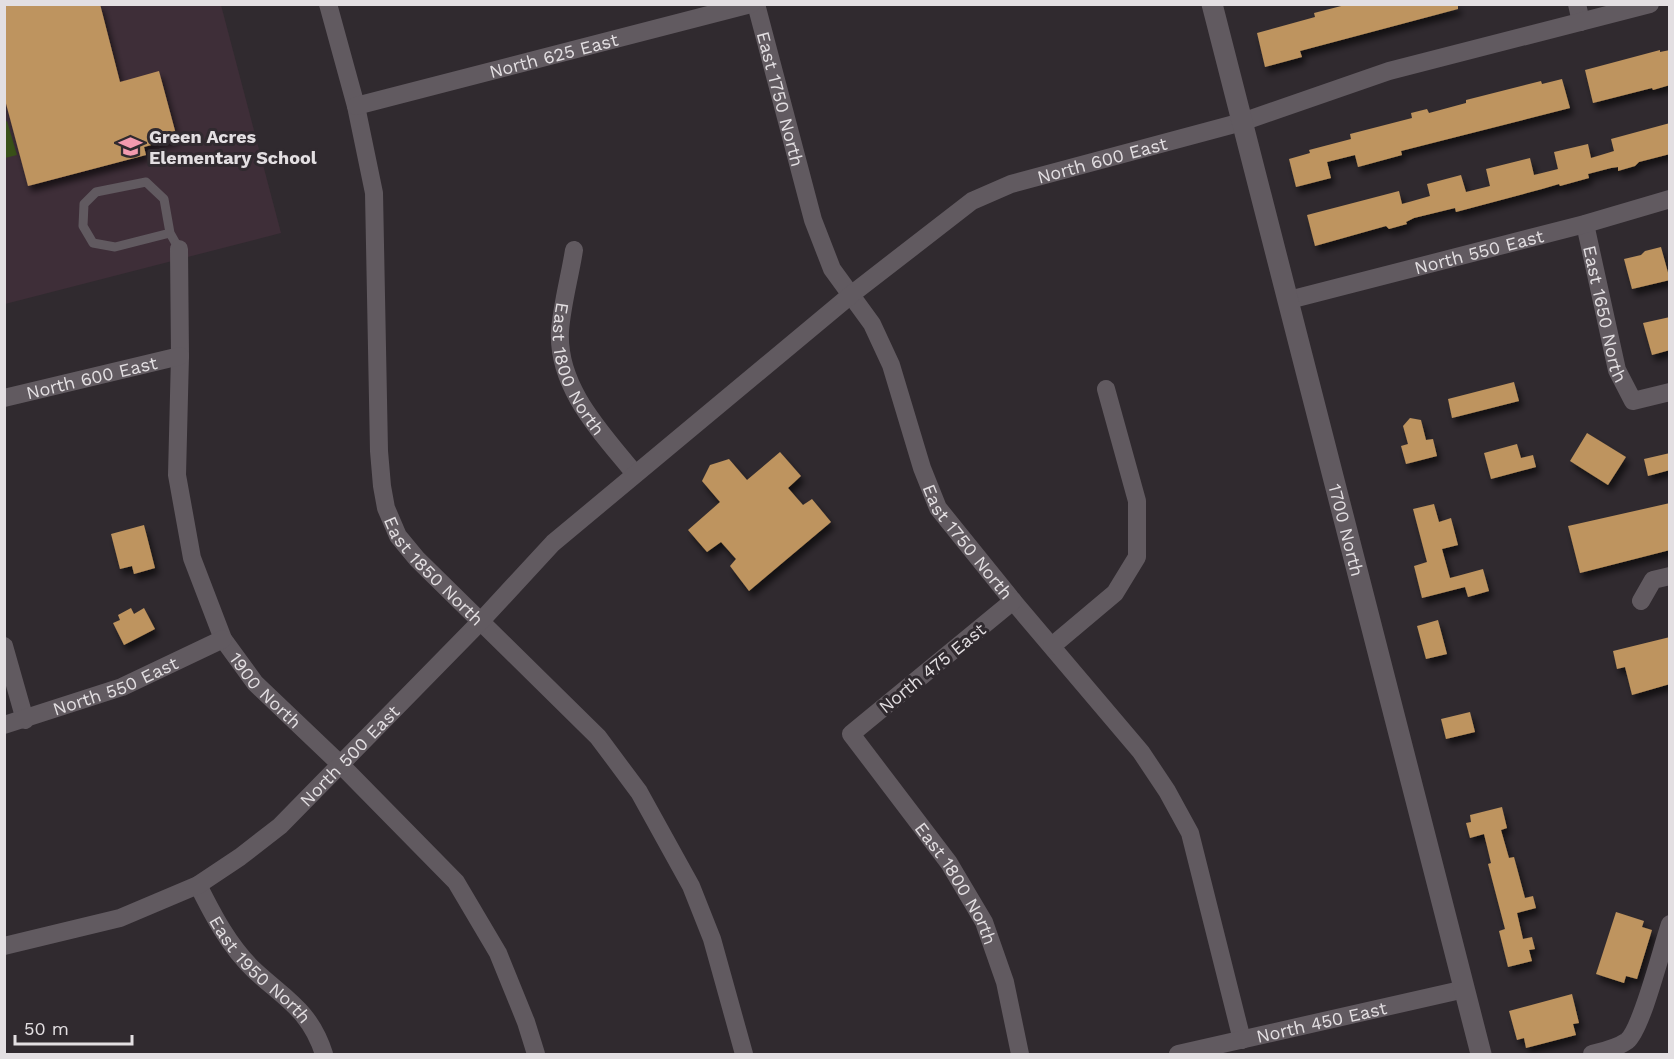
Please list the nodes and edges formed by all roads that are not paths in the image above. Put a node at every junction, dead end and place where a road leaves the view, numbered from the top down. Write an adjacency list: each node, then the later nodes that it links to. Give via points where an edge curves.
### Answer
1 (328, 4): 7 (street, East 1850 North)
2 (751, 4): 7 (street, North 625 East)
3 (756, 4): 14 (street, East 1750 North, via 813,220 832,268)
4 (1212, 4): 8 (street, 1700 North)
5 (1650, 4): 6 (street, North 600 East)
6 (1579, 13): 8 (street, North 600 East, via 1389,71)
7 (356, 106): 24 (street, East 1850 North, via 374,193 379,451 386,508 398,536)
8 (1242, 122): 14 (street, North 600 East, via 1011,184 981,197); 15 (street, 1700 North)
9 (1670, 199): 10 (street, North 550 East)
10 (1585, 224): 15 (street, North 550 East); 18 (street, East 1650 North, via 1617,370 1633,401)
11 (170, 233): 11 (lane, via 164,200 146,182 96,192 84,204 83,226 93,243 115,248); 12 (lane)
12 (179, 249): 16 (street, 1900 North)
13 (574, 250): 20 (street, East 1800 North, via 560,332 564,367 582,408)
14 (852, 294): 20 (street, North 600 East); 23 (street, East 1750 North, via 872,324 891,365 921,468 939,508)
15 (1289, 300): 35 (street, 1700 North)
16 (180, 356): 19 (street, North 600 East); 25 (street, 1900 North, via 177,475 192,558)
17 (1107, 389): 27 (street, via 1137,501 1137,557 1115,593)
18 (1670, 392)
19 (4, 398)
20 (635, 474): 24 (street, North 500 East, via 553,543)
21 (1670, 576): 22 (street, via 1653,580)
22 (1641, 601)
23 (1013, 602): 27 (street, East 1750 North); 30 (street, North 475 East)
24 (480, 622): 31 (street, North 500 East); 39 (street, East 1850 North, via 598,737 639,792 691,886 712,939)
25 (224, 639): 28 (street, North 550 East, via 122,687); 31 (street, 1900 North, via 255,683)
26 (4, 646): 28 (street)
27 (1052, 646): 36 (street, East 1750 North, via 1141,752 1190,833)
28 (25, 720): 29 (street, North 550 East)
29 (4, 724)
30 (851, 734): 40 (street, East 1800 North, via 949,863 984,922 1005,982)
31 (340, 764): 32 (street, North 500 East, via 280,826); 38 (street, 1900 North, via 456,882 498,953)
32 (198, 885): 34 (street, North 500 East, via 120,918); 37 (street, East 1950 North, via 231,943 308,1019)
33 (1670, 924): 43 (street, via 1639,1021 1628,1040)
34 (4, 946)
35 (1464, 989): 36 (street, North 450 East); 42 (street, 1700 North)
36 (1242, 1040): 41 (street, North 450 East)
37 (324, 1054)
38 (536, 1054)
39 (744, 1054)
40 (1020, 1054)
41 (1178, 1054)
42 (1481, 1054)
43 (1593, 1054)

